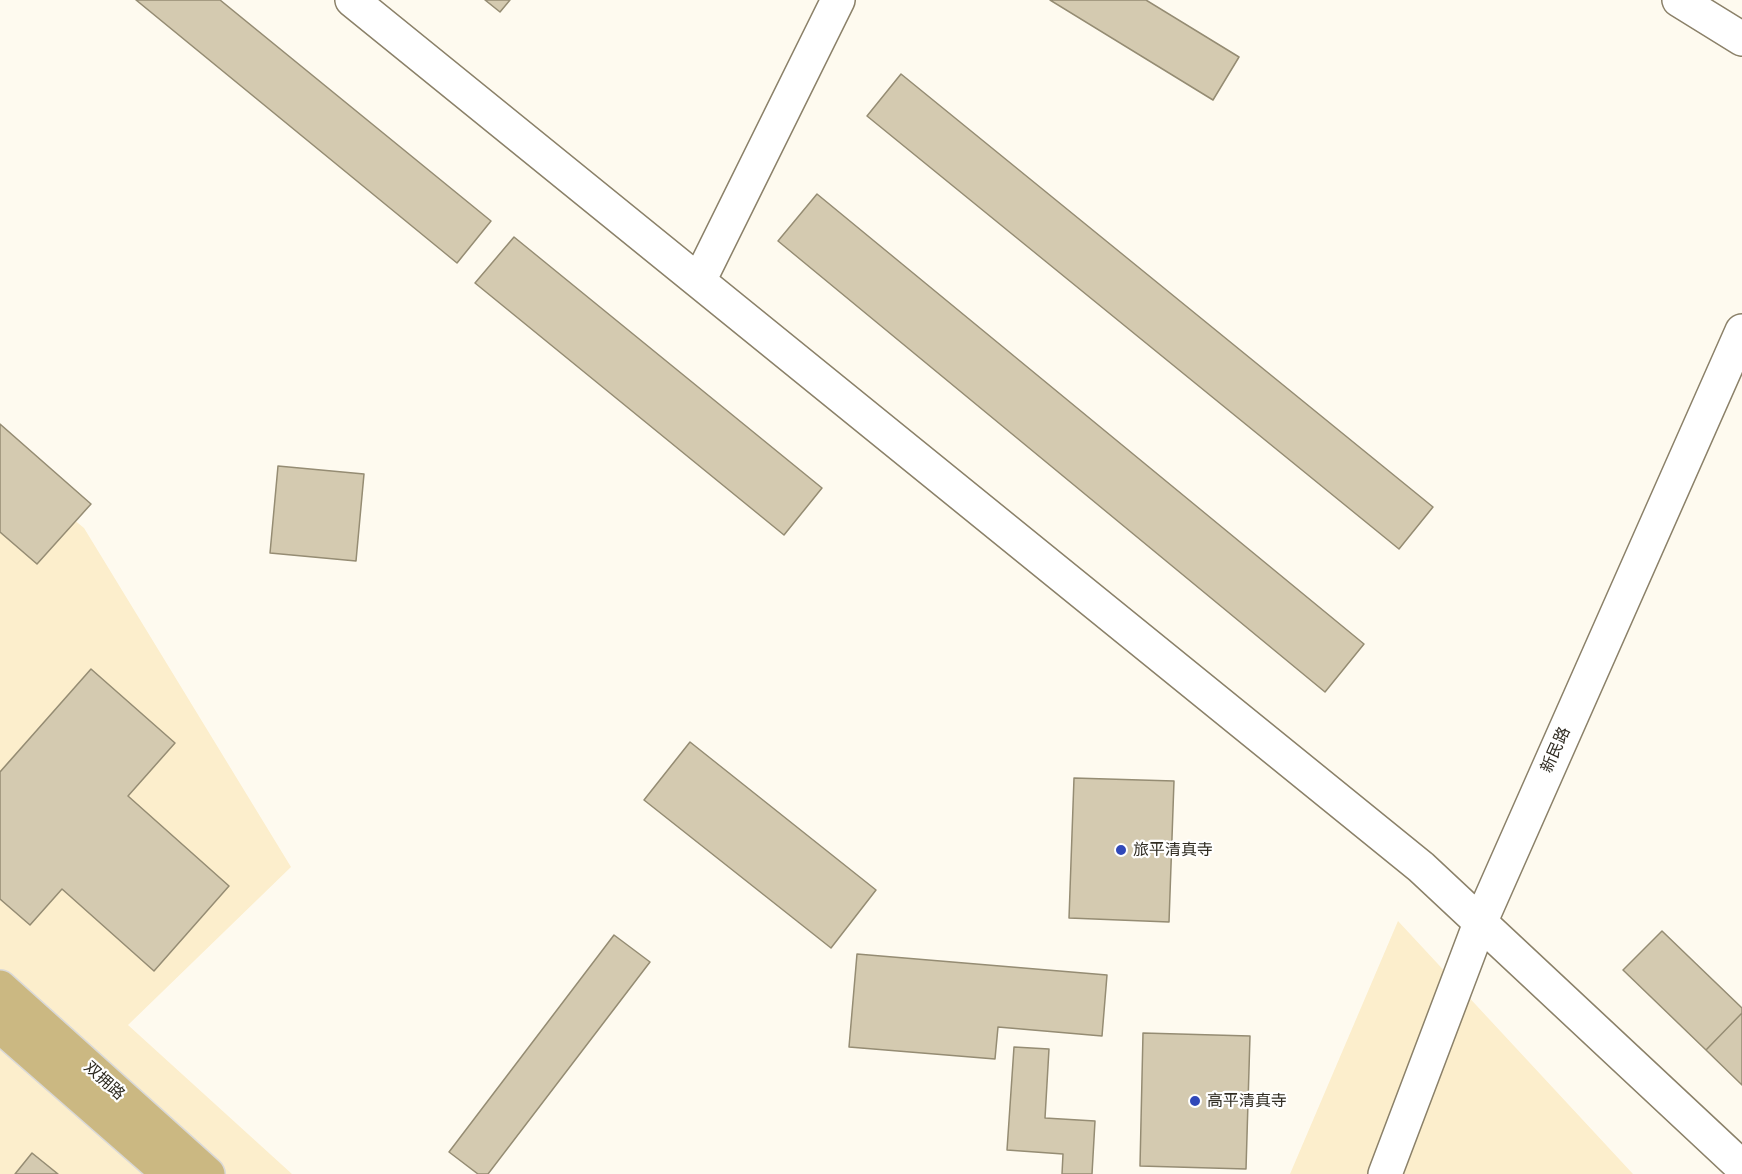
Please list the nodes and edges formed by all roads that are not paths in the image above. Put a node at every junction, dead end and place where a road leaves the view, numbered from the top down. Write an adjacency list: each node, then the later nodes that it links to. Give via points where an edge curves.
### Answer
1 (352, 0): 5 (street)
2 (838, 0): 5 (street)
3 (1679, 0): 4 (street)
4 (1742, 39)
5 (699, 281): 7 (street, via 1421,867)
6 (1742, 331): 7 (street, 新民路)
7 (1480, 922): 10 (street); 13 (street, 新民路)
8 (0, 987): 12 (main road, 双拥路)
9 (0, 1026): 11 (main road, 双拥路)
10 (1742, 1167)
11 (169, 1174)
12 (208, 1174)
13 (1385, 1174)

